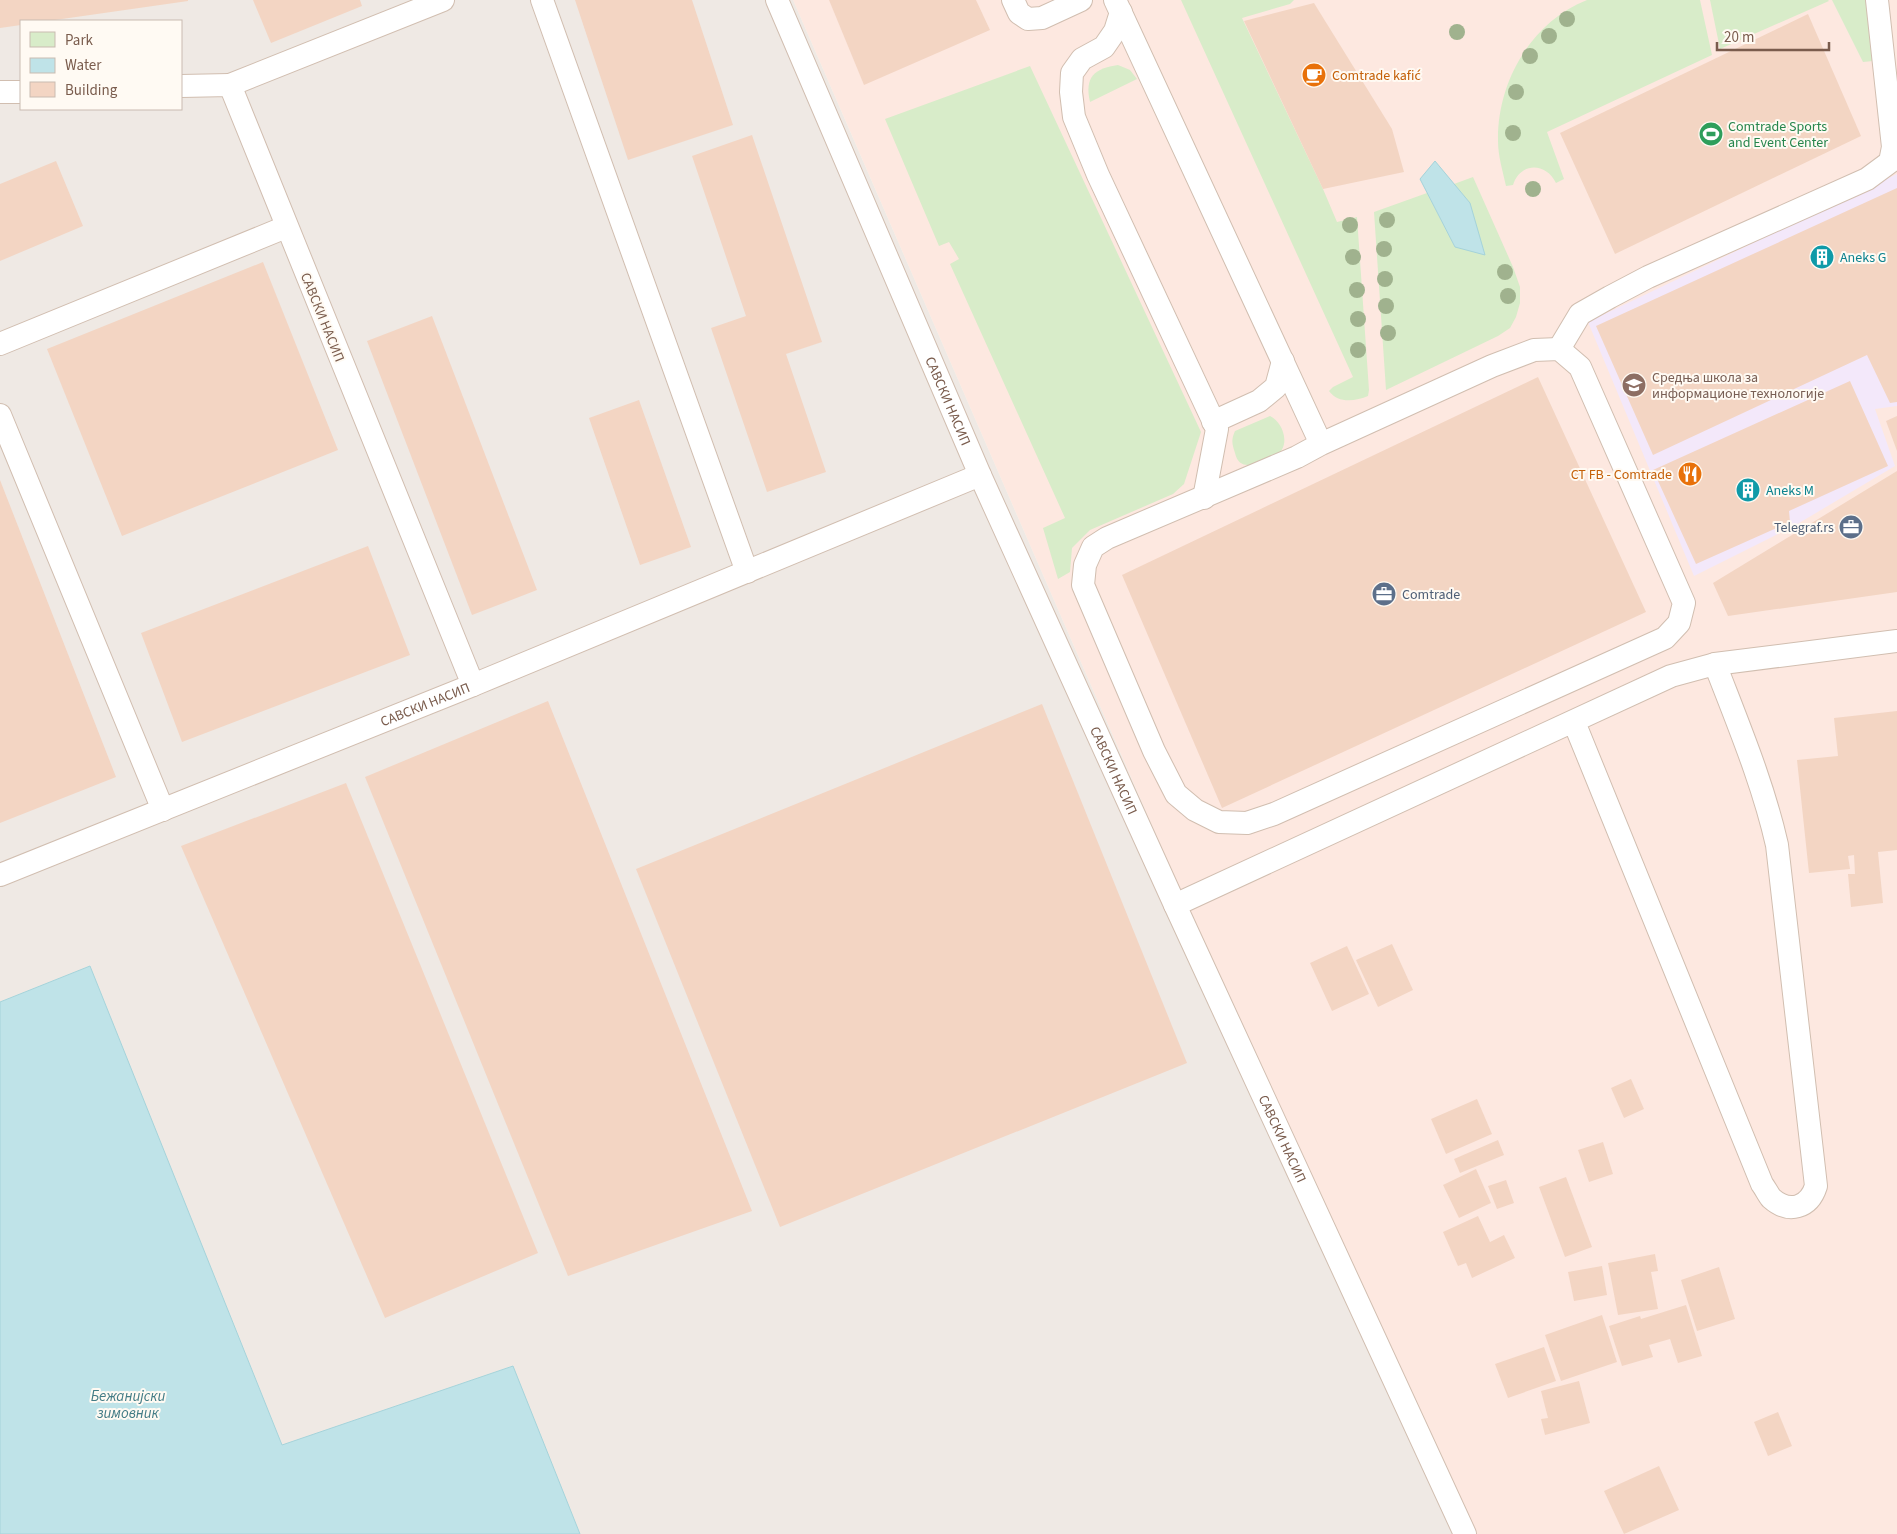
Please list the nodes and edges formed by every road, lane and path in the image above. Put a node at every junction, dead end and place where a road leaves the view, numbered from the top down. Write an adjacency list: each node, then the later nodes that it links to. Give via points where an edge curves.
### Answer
1 (443, 0): 8 (lane)
2 (542, 0): 21 (lane)
3 (777, 0): 19 (lane, САВСКИ НАСИП)
4 (1013, 0): 5 (lane, via 1019,13 1028,19 1042,18)
5 (1081, 0)
6 (1877, 0): 14 (lane, via 1893,146 1890,162 1867,179 1648,277 1580,314)
7 (1118, 6): 15 (lane); 17 (lane, via 1116,31 1104,47 1082,59 1072,73 1074,117)
8 (230, 84): 9 (lane); 12 (lane, САВСКИ НАСИП)
9 (182, 86)
10 (0, 92): 11 (lane)
11 (20, 92)
12 (286, 227): 13 (lane); 24 (lane, САВСКИ НАСИП)
13 (0, 344)
14 (1559, 349): 18 (lane, via 1525,353); 20 (lane, via 1580,367 1684,603 1679,623 1665,638 1274,814 1247,823 1219,822 1195,810 1176,794 1154,751 1083,584 1092,548 1107,538)
15 (1283, 361): 17 (lane, via 1276,387 1259,401); 18 (lane)
16 (0, 415): 26 (lane)
17 (1213, 422): 20 (lane, via 1217,429)
18 (1321, 444): 20 (lane)
19 (980, 475): 21 (lane); 28 (lane, САВСКИ НАСИП)
20 (1204, 498)
21 (747, 572): 24 (lane)
22 (1897, 641): 23 (lane)
23 (1715, 664): 25 (lane, via 1671,676); 25 (lane, via 1758,775 1777,846 1816,1186 1813,1196 1803,1206 1785,1206 1771,1198 1762,1184)
24 (473, 686): 26 (lane, САВСКИ НАСИП)
25 (1574, 722): 28 (lane)
26 (163, 810): 27 (lane, САВСКИ НАСИП)
27 (0, 875)
28 (1175, 905): 29 (lane, САВСКИ НАСИП)
29 (1466, 1534)

